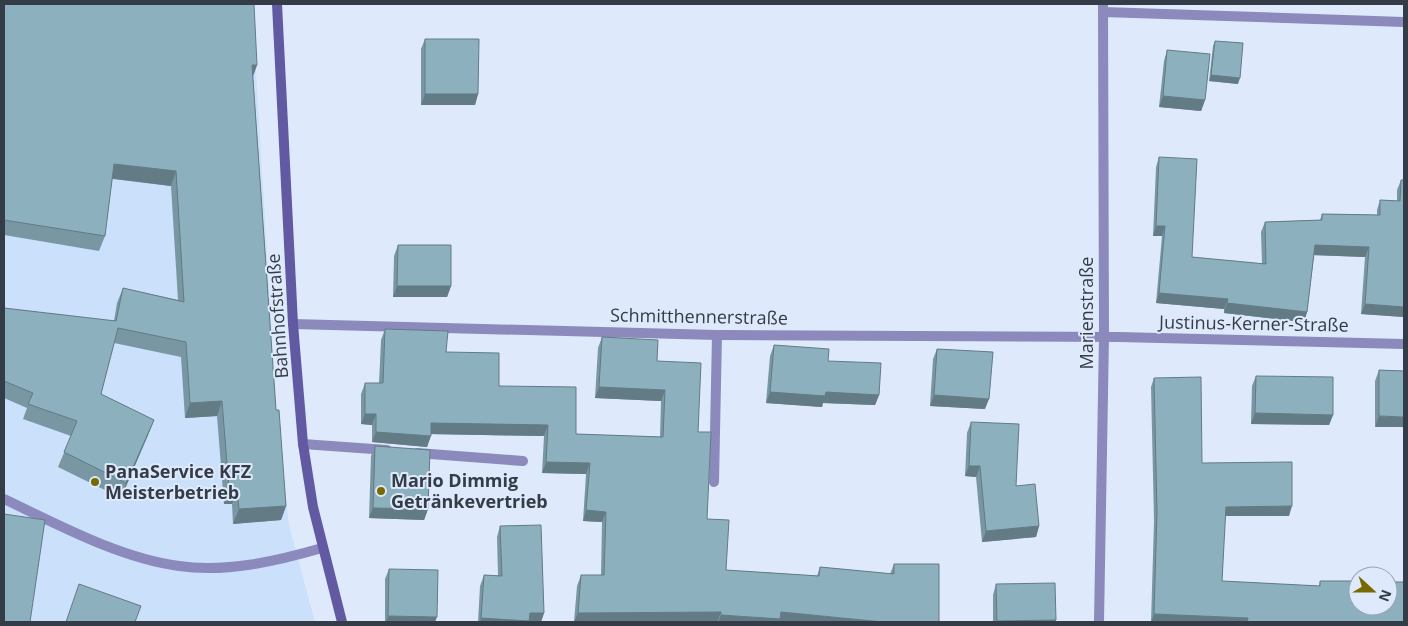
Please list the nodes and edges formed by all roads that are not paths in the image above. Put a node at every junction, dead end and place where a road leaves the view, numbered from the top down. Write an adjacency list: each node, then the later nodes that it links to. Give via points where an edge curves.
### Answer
1 (277, 4): 4 (street, Bahnhofstraße)
2 (1103, 8): 3 (street); 6 (street, Marienstraße)
3 (1404, 22)
4 (293, 324): 5 (street, Schmitthennerstraße); 8 (street, Bahnhofstraße)
5 (717, 335): 6 (street, Schmitthennerstraße); 10 (street)
6 (1104, 337): 7 (street, Justinus-Kerner-Straße); 14 (street, Marienstraße)
7 (1404, 344)
8 (303, 444): 9 (street); 12 (street, Bahnhofstraße)
9 (523, 461)
10 (714, 482)
11 (4, 499): 12 (street, via 95,541 180,567 252,565)
12 (322, 548): 13 (street, Bahnhofstraße)
13 (342, 622)
14 (1099, 622)

